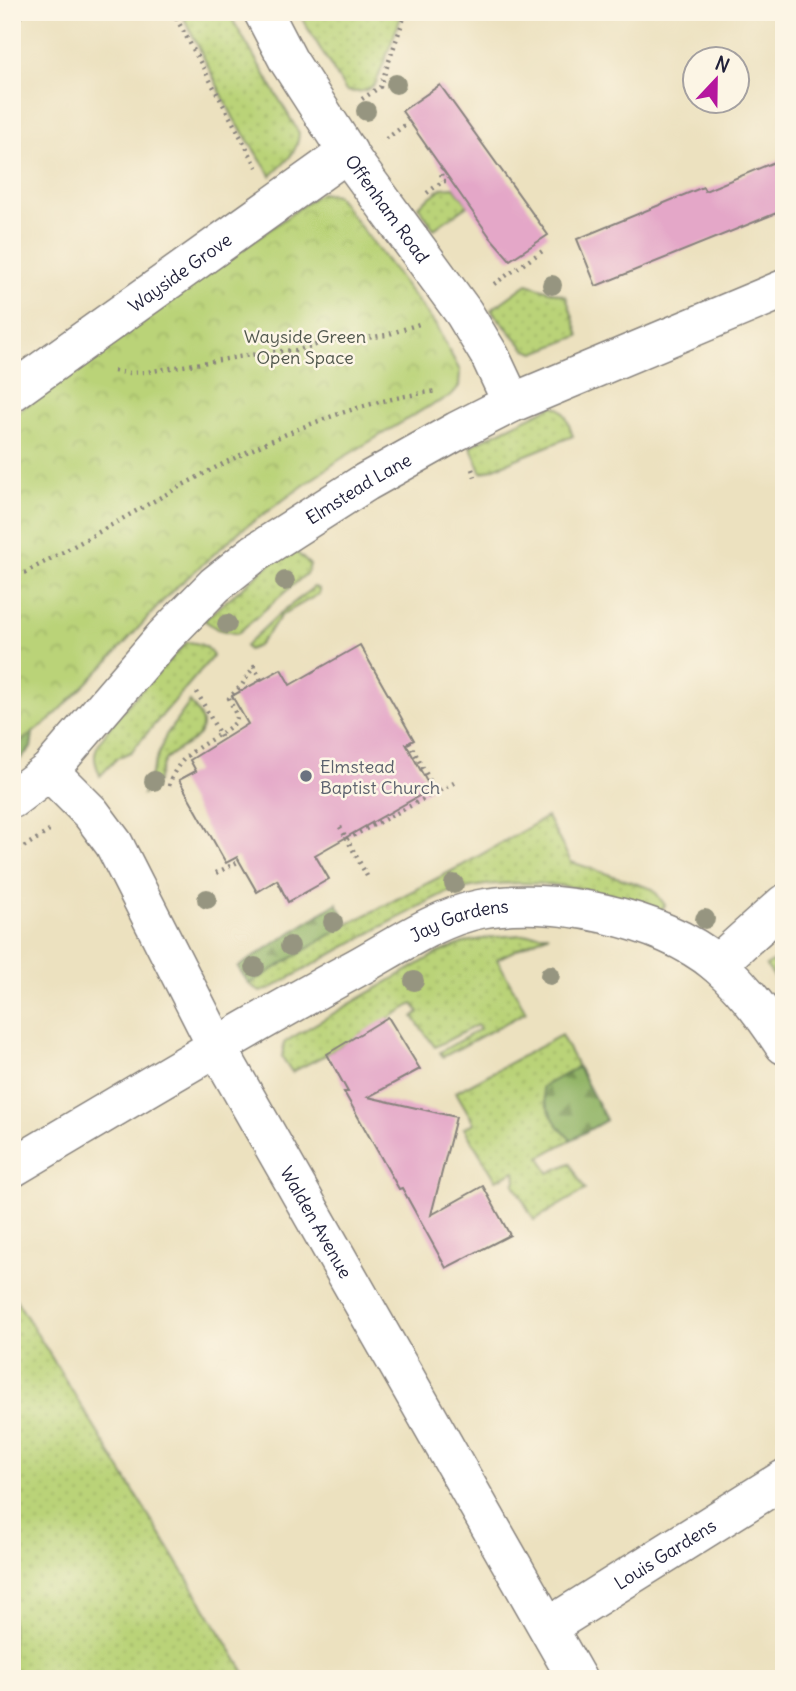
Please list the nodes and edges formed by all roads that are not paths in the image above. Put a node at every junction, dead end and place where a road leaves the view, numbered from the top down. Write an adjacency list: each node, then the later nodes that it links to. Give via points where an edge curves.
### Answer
1 (263, 12): 2 (street, Offenham Road, via 288,60)
2 (348, 152): 4 (street, Wayside Grove); 5 (street, Offenham Road, via 461,309)
3 (784, 289): 5 (street, Elmstead Lane)
4 (12, 392)
5 (512, 403): 6 (street, Elmstead Lane, via 411,455 237,567 164,637)
6 (49, 771): 7 (street, Elmstead Lane); 11 (street, Walden Avenue, via 114,844)
7 (12, 799)
8 (784, 904): 9 (street)
9 (717, 964): 10 (street, Jay Gardens, via 749,997); 11 (street, Jay Gardens, via 688,943 593,911 521,905 479,909 443,921)
10 (784, 1045)
11 (217, 1047): 12 (street, Jay Gardens); 14 (street, Walden Avenue)
12 (12, 1168)
13 (784, 1479): 14 (street, Louis Gardens)
14 (548, 1627): 15 (street, Walden Avenue)
15 (577, 1679)

